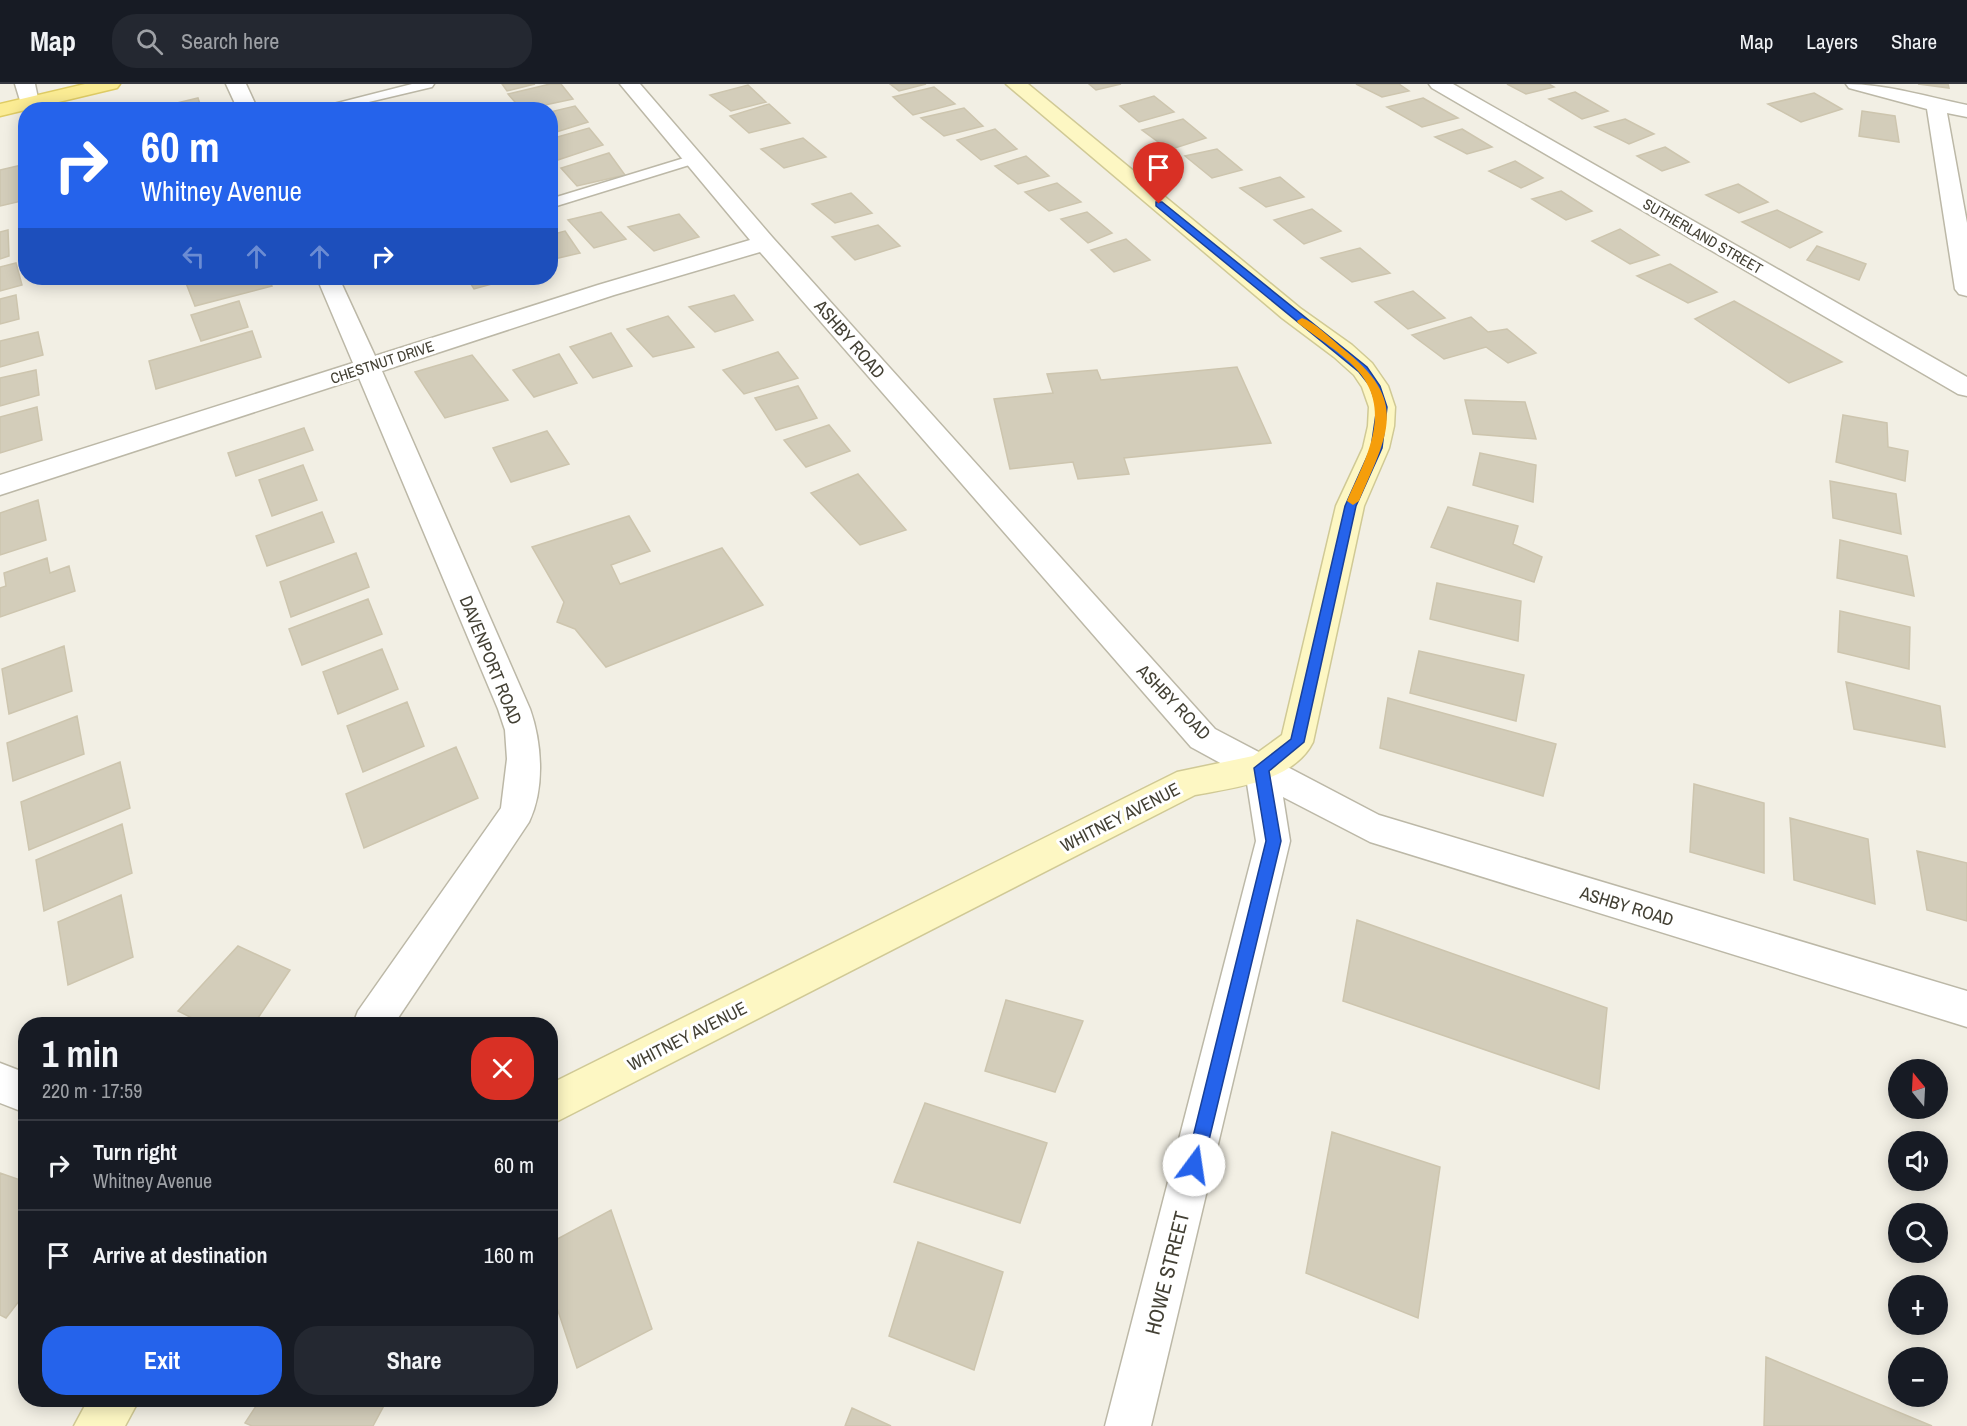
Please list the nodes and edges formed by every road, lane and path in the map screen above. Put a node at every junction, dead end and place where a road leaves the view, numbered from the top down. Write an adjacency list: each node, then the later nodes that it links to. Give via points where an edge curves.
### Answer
1 (110, 84): 8 (main road)
2 (236, 84): 9 (street)
3 (428, 84): 10 (lane)
4 (630, 84): 14 (street, ASHBY ROAD)
5 (1016, 84): 22 (street, WHITNEY AVENUE, via 1291,313 1343,351 1370,377 1380,398 1379,437 1350,506 1297,742)
6 (1438, 84): 20 (street, SUTHERLAND STREET)
7 (1856, 84): 11 (street)
8 (27, 94): 12 (main road)
9 (244, 102)
10 (350, 102)
11 (1936, 106): 13 (street); 18 (street)
12 (0, 110)
13 (1967, 111)
14 (694, 159): 15 (lane); 16 (street, ASHBY ROAD)
15 (558, 202)
16 (765, 243): 19 (street, CHESTNUT DRIVE); 22 (street, ASHBY ROAD, via 1203,738)
17 (331, 285): 19 (street, DAVENPORT ROAD)
18 (1967, 289)
19 (367, 366): 21 (street, CHESTNUT DRIVE); 24 (street, DAVENPORT ROAD, via 514,709 524,759 517,812)
20 (1967, 388)
21 (0, 485)
22 (1261, 768): 23 (street, ASHBY ROAD, via 1370,827); 27 (street, WHITNEY AVENUE, via 1189,782); 30 (street, HOWE STREET, via 1273,841)
23 (1967, 1009)
24 (377, 1017)
25 (0, 1083): 26 (street)
26 (18, 1090)
27 (558, 1100)
28 (111, 1407): 29 (street)
29 (97, 1426)
30 (1128, 1426)

